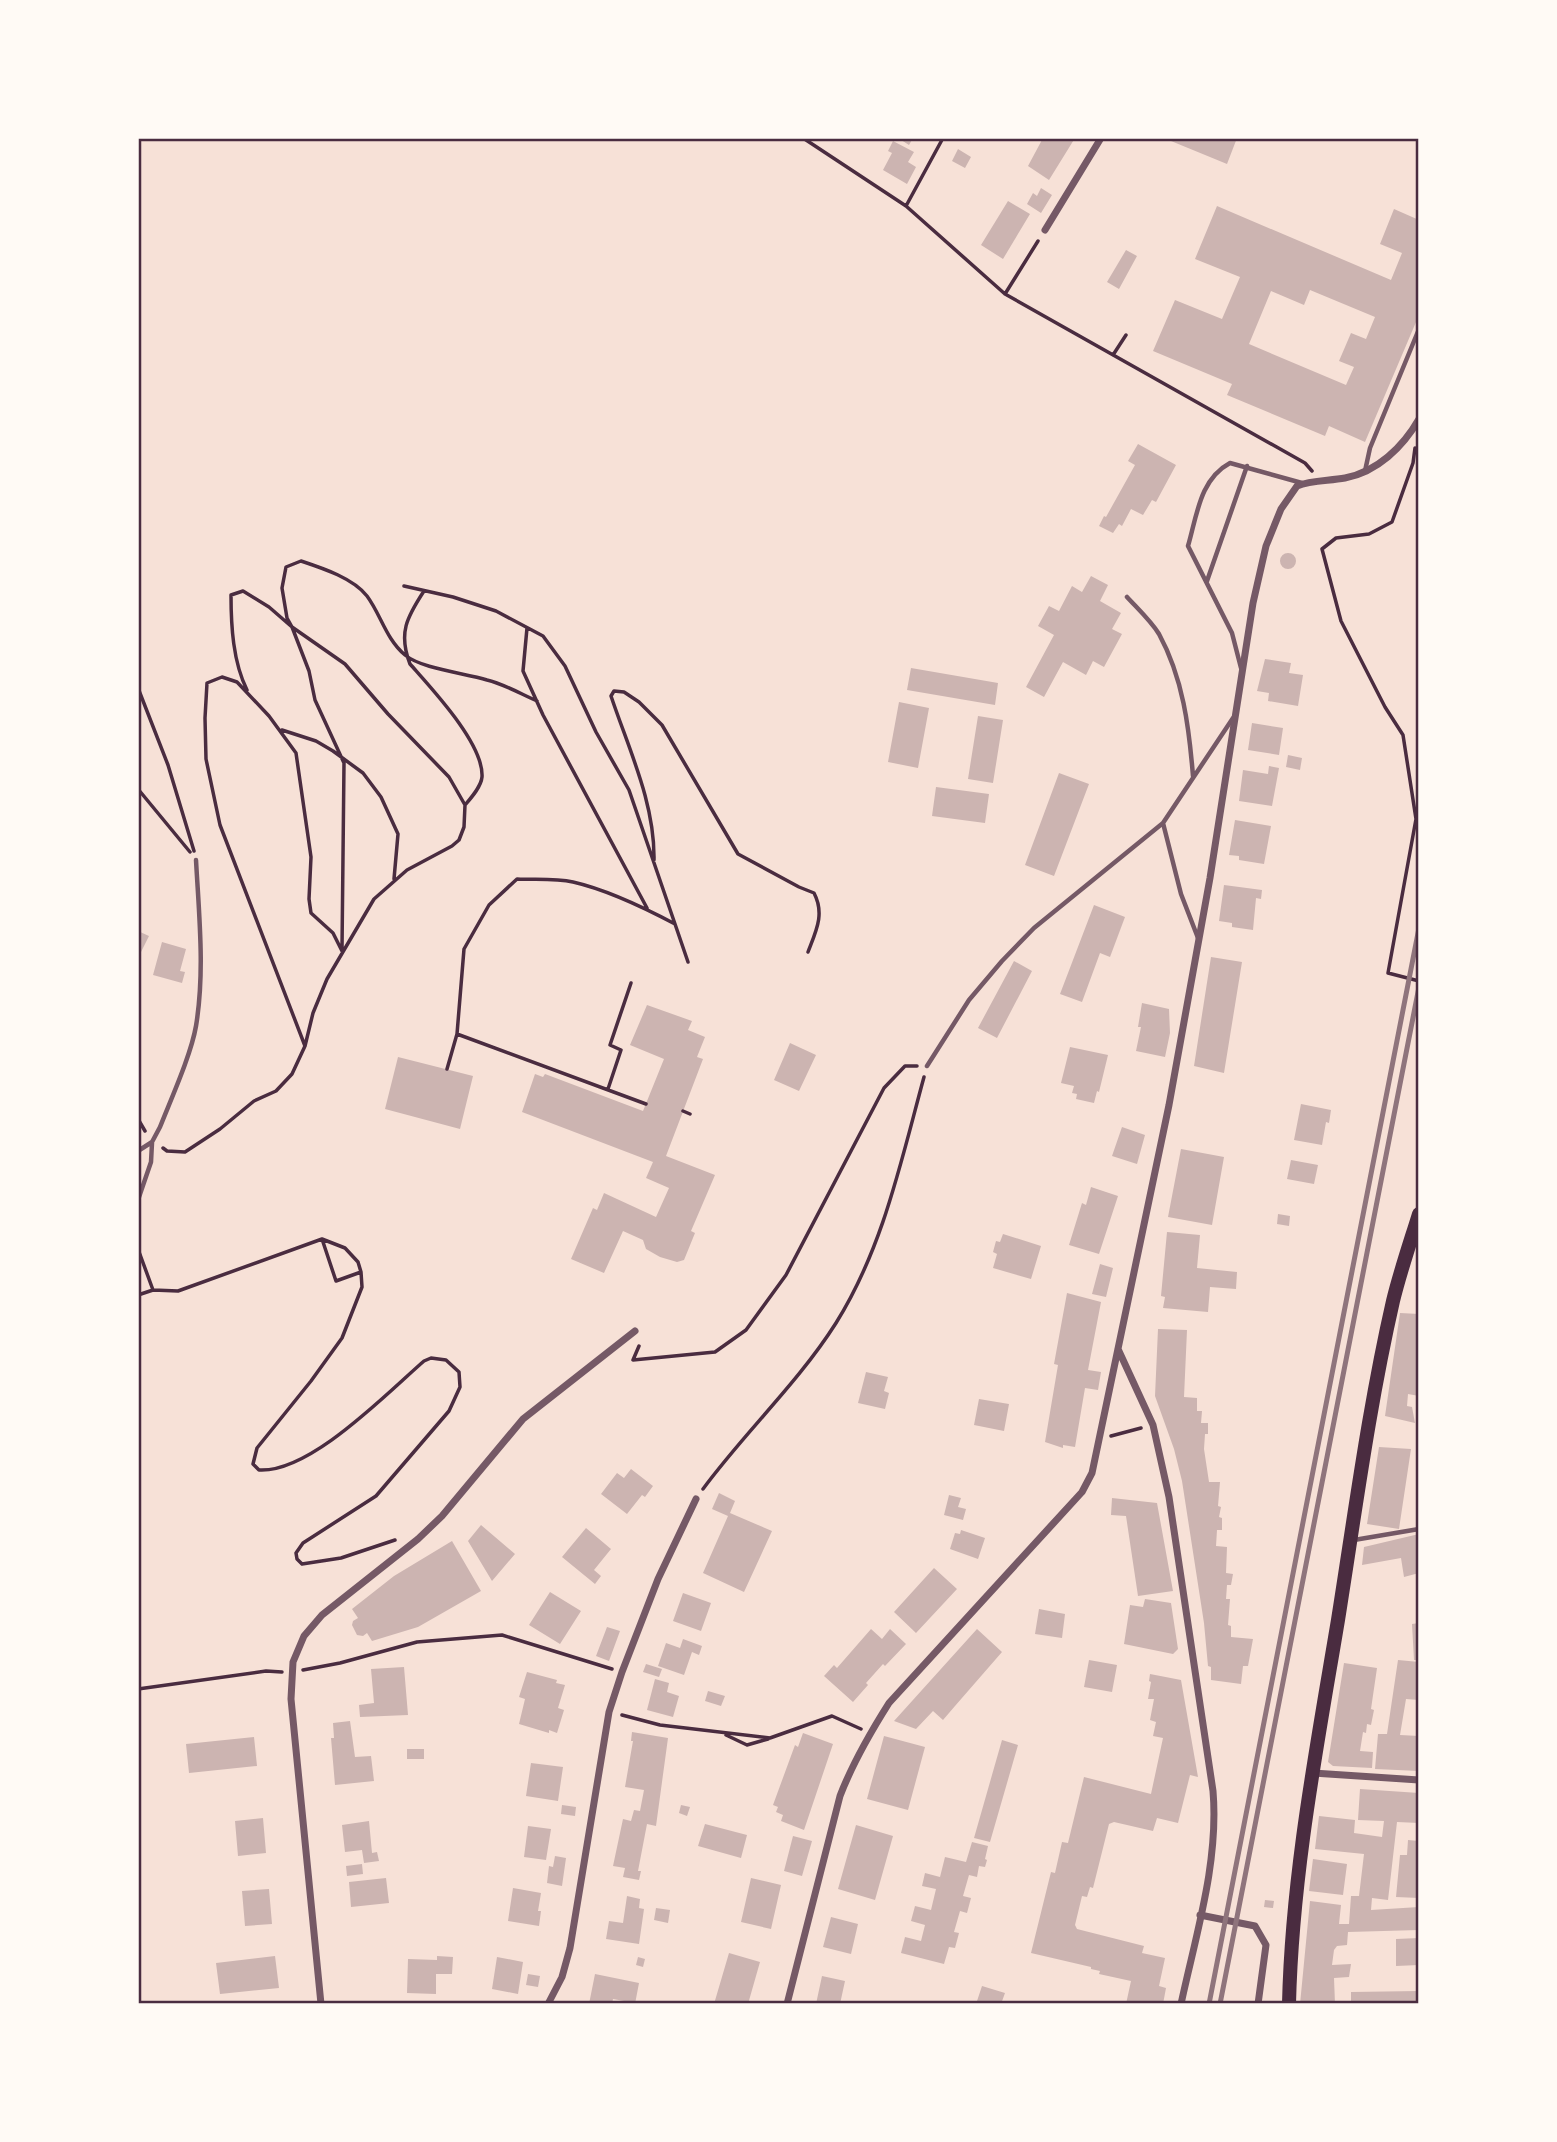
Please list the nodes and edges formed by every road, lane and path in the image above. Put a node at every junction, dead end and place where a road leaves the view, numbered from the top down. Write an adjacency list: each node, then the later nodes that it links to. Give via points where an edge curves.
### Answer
1 (803, 138): 4 (path)
2 (943, 138): 4 (path)
3 (1101, 138): 5 (street)
4 (906, 205): 6 (path)
5 (1045, 230): 6 (path)
6 (1005, 294): 9 (path)
7 (1419, 329): 12 (lane, via 1370,448)
8 (1126, 335): 9 (path)
9 (1113, 355): 13 (path, via 1305,463)
10 (1418, 420): 12 (street, via 1394,452); 42 (path, via 1413,463 1392,522 1369,534 1336,538 1322,550 1341,621 1403,735 1416,819 1388,973)
11 (1247, 467): 14 (lane); 15 (lane); 15 (lane, via 1230,463 1218,469 1202,497 1188,546)
12 (1365, 472): 13 (street)
13 (1321, 482): 14 (street)
14 (1303, 483): 22 (street, via 1292,490 1266,545)
15 (1206, 584): 22 (lane, via 1232,633)
16 (404, 586): 17 (path)
17 (424, 591): 20 (path, via 496,611); 21 (path, via 404,631)
18 (1127, 597): 29 (lane, via 1158,632 1173,667 1188,719)
19 (292, 627): 21 (path, via 282,588 286,567 301,561 351,583 366,595 390,638); 24 (path, via 243,591 231,595 236,656); 28 (path, via 315,700); 31 (path, via 345,664 449,777)
20 (527, 628): 25 (path, via 523,671); 34 (path, via 543,636 565,666 629,790)
21 (407, 656): 25 (path, via 491,681); 31 (path, via 476,749 482,779)
22 (1242, 672): 26 (street)
23 (138, 688): 33 (path, via 168,765)
24 (249, 695): 27 (path); 45 (path, via 237,682 222,677 207,683 206,759 220,825)
25 (537, 701): 36 (path)
26 (1236, 714): 29 (lane); 38 (street)
27 (279, 729): 28 (path, via 316,741); 39 (path, via 296,753 311,857 311,913 333,933)
28 (341, 757): 35 (path, via 363,773 381,797 398,834); 39 (path)
29 (1193, 777): 32 (lane)
30 (138, 789): 33 (path)
31 (465, 805): 35 (path, via 459,840)
32 (1163, 823): 38 (lane); 46 (lane, via 1010,953 970,1000)
33 (196, 860): 52 (lane, via 200,972 196,1029)
34 (654, 860): 37 (path); 40 (path, via 646,796 611,696 614,691 639,702 662,725 738,854 814,893 820,903 820,920)
35 (394, 881): 39 (path, via 374,898)
36 (648, 910): 37 (path); 44 (path, via 570,881 517,879 489,905 464,949)
37 (675, 924): 41 (path)
38 (1198, 938): 62 (street)
39 (342, 951): 45 (path, via 313,1013)
40 (808, 952)
41 (688, 962)
42 (1419, 981)
43 (631, 983): 48 (path, via 610,1045 621,1050)
44 (457, 1034): 47 (path); 48 (path)
45 (305, 1046): 52 (path, via 292,1074 276,1091 254,1101 185,1152 167,1151)
46 (927, 1066): 61 (path, via 905,1066 884,1088 786,1275 746,1330 715,1352 633,1360 639,1346); 65 (path, via 882,1228 862,1277 806,1367)
47 (447, 1069)
48 (608, 1088): 49 (path)
49 (646, 1104)
50 (683, 1111): 51 (path)
51 (690, 1114)
52 (152, 1141): 53 (lane); 54 (lane, via 151,1162)
53 (138, 1151)
54 (138, 1200)
55 (1419, 1214): 69 (main road, via 1394,1299 1375,1390)
56 (322, 1239): 58 (path, via 345,1248); 58 (path, via 336,1281); 59 (path, via 178,1291)
57 (138, 1249): 59 (path)
58 (361, 1272): 68 (path, via 362,1287 342,1338 257,1448 253,1464 268,1471 296,1463 340,1434 424,1360 446,1360 461,1380 449,1411 376,1496 303,1543 296,1553 302,1563 341,1558 389,1540)
59 (153, 1290): 60 (path)
60 (138, 1295)
61 (633, 1333): 68 (street, via 523,1419)
62 (1118, 1349): 63 (street); 64 (street)
63 (1153, 1425): 64 (path); 79 (street, via 1169,1497 1213,1791 1212,1856)
64 (1101, 1438): 74 (street, via 1083,1492 889,1703)
65 (713, 1475)
66 (696, 1499): 70 (street)
67 (1419, 1529): 69 (lane)
68 (418, 1539): 71 (street, via 322,1615 304,1636)
69 (1351, 1541): 77 (main road)
70 (622, 1672): 71 (path, via 502,1635 417,1642); 73 (street)
71 (292, 1673): 72 (path, via 265,1671); 80 (street, via 292,1732)
72 (138, 1689)
73 (609, 1712): 75 (path); 81 (street, via 570,1948)
74 (869, 1733): 76 (path, via 832,1716); 82 (street, via 840,1796)
75 (723, 1734): 76 (path); 76 (path, via 747,1745)
76 (770, 1738)
77 (1312, 1773): 78 (street); 85 (main road)
78 (1419, 1780)
79 (1200, 1915): 83 (street); 84 (street, via 1255,1926 1266,1945)
80 (320, 2004)
81 (548, 2004)
82 (787, 2004)
83 (1181, 2004)
84 (1258, 2004)
85 (1289, 2004)

